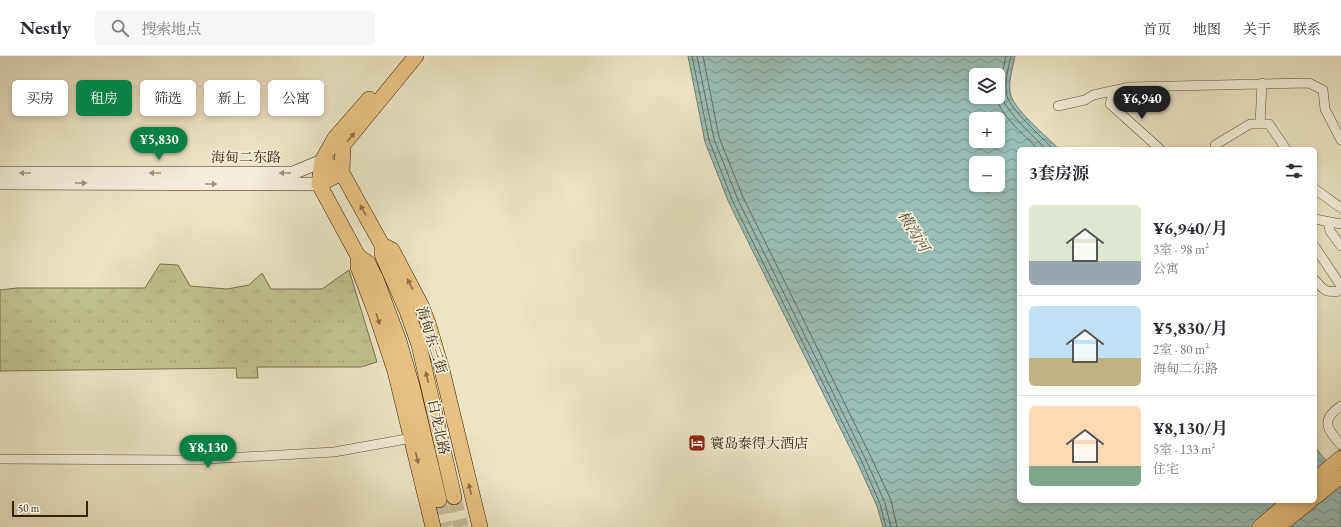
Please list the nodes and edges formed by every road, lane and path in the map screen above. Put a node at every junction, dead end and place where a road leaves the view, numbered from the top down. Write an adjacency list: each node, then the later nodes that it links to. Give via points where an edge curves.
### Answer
1 (406, 56): 11 (main road, via 335,138)
2 (416, 56): 13 (main road, one-way to 2, via 344,145)
3 (1262, 83): 4 (street, via 1152,85); 6 (street); 7 (street, via 1309,83 1323,90 1325,109)
4 (1117, 90): 5 (street); 8 (street, via 1110,104)
5 (1058, 106)
6 (1260, 124): 9 (street, via 1250,124 1215,145); 10 (street, via 1269,124)
7 (1341, 140)
8 (1158, 147)
9 (1216, 147)
10 (1285, 147)
11 (322, 161): 12 (main road, 海甸二东路, one-way to 12, via 293,173); 13 (main road); 15 (main road)
12 (0, 173)
13 (342, 173): 15 (main road); 21 (main road, 海甸东三街, one-way to 13)
14 (0, 183): 15 (main road, 海甸二东路, one-way to 15)
15 (319, 184): 24 (main road)
16 (1317, 190): 17 (street)
17 (1341, 208)
18 (1317, 219): 19 (street)
19 (1328, 222): 20 (street); 22 (street, via 1330,231)
20 (1341, 224)
21 (382, 244): 36 (main road, 白龙北路, one-way to 21, via 419,345 382,254); 41 (main road, 海甸东三街, one-way to 21, via 447,389 428,324 421,305 392,250)
22 (1341, 246)
23 (1317, 250): 26 (street)
24 (358, 256): 29 (main road, one-way to 29, via 358,267 392,360); 37 (main road, 白龙北路, via 368,263 398,336)
25 (1317, 282): 27 (street, via 1323,290)
26 (1341, 286)
27 (1341, 291)
28 (1341, 406): 30 (street, via 1332,412 1327,420 1328,431)
29 (412, 438): 32 (street, via 334,452 207,459); 40 (main road, one-way to 40)
30 (1341, 445)
31 (1341, 458): 34 (main road)
32 (0, 459)
33 (1341, 476): 35 (main road)
34 (1317, 478)
35 (1317, 495)
36 (454, 497)
37 (439, 500)
38 (1288, 503): 42 (main road)
39 (1308, 503): 43 (main road)
40 (433, 527)
41 (480, 527)
42 (1260, 527)
43 (1278, 527)

